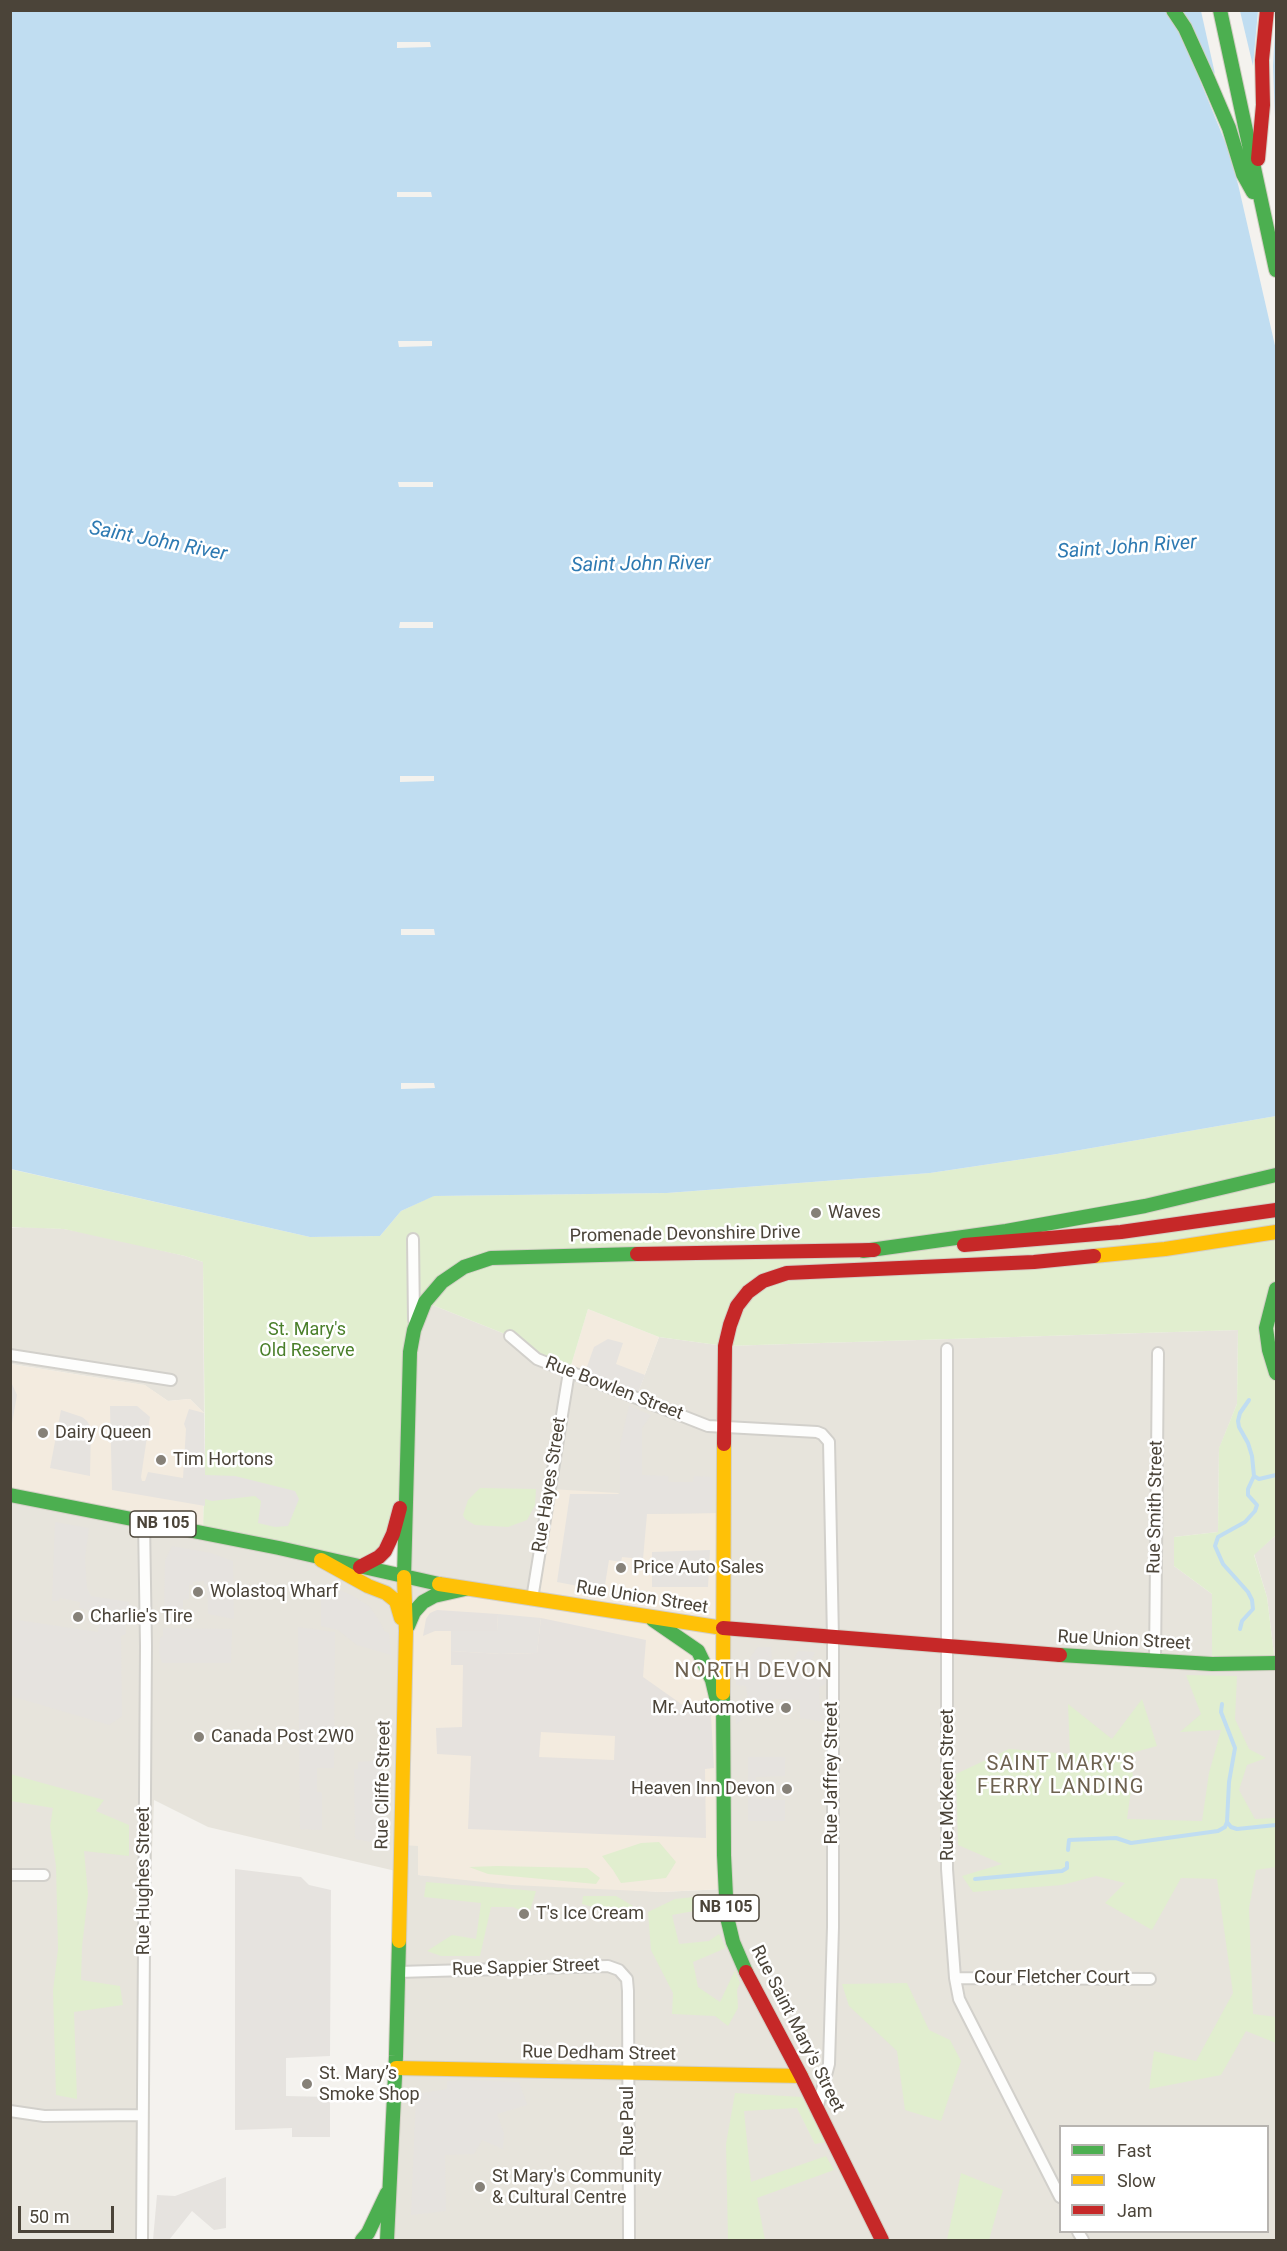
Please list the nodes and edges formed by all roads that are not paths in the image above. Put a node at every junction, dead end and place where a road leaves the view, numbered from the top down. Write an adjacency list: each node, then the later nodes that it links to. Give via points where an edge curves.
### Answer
1 (1173, 10): 5 (main road, via 1185,28 1229,128 1243,174)
2 (1219, 10): 4 (main road)
3 (1267, 10): 4 (main road)
4 (1256, 176): 5 (main road)
5 (1264, 212): 6 (main road)
6 (1276, 270)
7 (1276, 1175): 11 (main road, via 1145,1206)
8 (1276, 1210): 11 (main road, Promenade Devonshire Drive, via 1121,1232)
9 (1276, 1232): 21 (main road, via 1100,1256 787,1273 763,1281 737,1306 729,1325)
10 (413, 1239): 13 (street)
11 (863, 1251): 13 (main road, Promenade Devonshire Drive, via 491,1258 464,1267 442,1282 425,1302)
12 (1276, 1289): 19 (main road, via 1266,1328)
13 (414, 1330): 23 (main road, Rue Cliffe Street, via 410,1352)
14 (510, 1336): 18 (street, Rue Bowlen Street, via 537,1359)
15 (947, 1348): 35 (street, Rue McKeen Street)
16 (1158, 1353): 36 (street, Rue Smith Street)
17 (10, 1355): 20 (street)
18 (569, 1372): 21 (street, Rue Bowlen Street, via 708,1426); 30 (street, Rue Hayes Street)
19 (1276, 1373)
20 (171, 1380)
21 (724, 1427): 22 (street, Rue Bowlen Street, via 817,1432); 32 (main road, Rue Saint Mary's Street)
22 (826, 1437): 34 (street, Rue Jaffrey Street, via 830,1447)
23 (408, 1482): 27 (main road, via 385,1551); 28 (main road, Rue Cliffe Street)
24 (10, 1495): 25 (main road, Rue Union Street / NB 105)
25 (144, 1521): 26 (main road, Rue Union Street / NB 105); 49 (street, Rue Hughes Street)
26 (315, 1557): 27 (main road, Rue Union Street / NB 105); 33 (main road, via 396,1600)
27 (360, 1568): 28 (main road, Rue Union Street / NB 105)
28 (404, 1577): 29 (main road, Rue Union Street / NB 105); 33 (main road, Rue Cliffe Street)
29 (465, 1589): 30 (main road, Rue Union Street / NB 105); 33 (main road, via 423,1602)
30 (531, 1599): 31 (main road, Rue Union Street / NB 105)
31 (650, 1618): 32 (main road, Rue Union Street / NB 105); 38 (main road, via 698,1651 712,1680)
32 (723, 1628): 34 (main road, Rue Union Street); 38 (main road, Rue Saint Mary's Street / NB 105)
33 (406, 1631): 41 (main road, Rue Cliffe Street)
34 (833, 1638): 35 (main road, Rue Union Street); 47 (street, Rue Jaffrey Street, via 829,2064)
35 (948, 1647): 36 (main road, Rue Union Street); 42 (street, Rue McKeen Street, via 947,1869)
36 (1155, 1661): 37 (main road, Rue Union Street)
37 (1276, 1664)
38 (722, 1724): 46 (main road, Rue Saint Mary's Street / NB 105, via 727,1917 746,1972)
39 (10, 1875): 40 (street)
40 (44, 1875)
41 (398, 1972): 44 (main road, Rue Cliffe Street); 45 (street, Rue Sappier Street, via 608,1966 619,1970 627,1979)
42 (955, 1978): 43 (street, Cour Fletcher Court); 51 (street, Rue McKeen Street, via 959,1999)
43 (1150, 1979)
44 (396, 2068): 45 (main road, Rue Dedham Street); 50 (main road, Rue Cliffe Street)
45 (628, 2073): 46 (main road, Rue Dedham Street); 55 (street, Rue Paul)
46 (801, 2076): 47 (main road, Rue Saint Mary's Street / NB 105)
47 (817, 2109): 56 (main road, Rue Saint Mary's Street / NB 105)
48 (10, 2111): 49 (street, via 44,2116)
49 (142, 2115): 52 (street, Rue Hughes Street)
50 (390, 2186): 53 (main road); 54 (main road, Rue Cliffe Street)
51 (1059, 2195)
52 (142, 2241)
53 (362, 2241)
54 (387, 2241)
55 (629, 2241)
56 (882, 2241)

